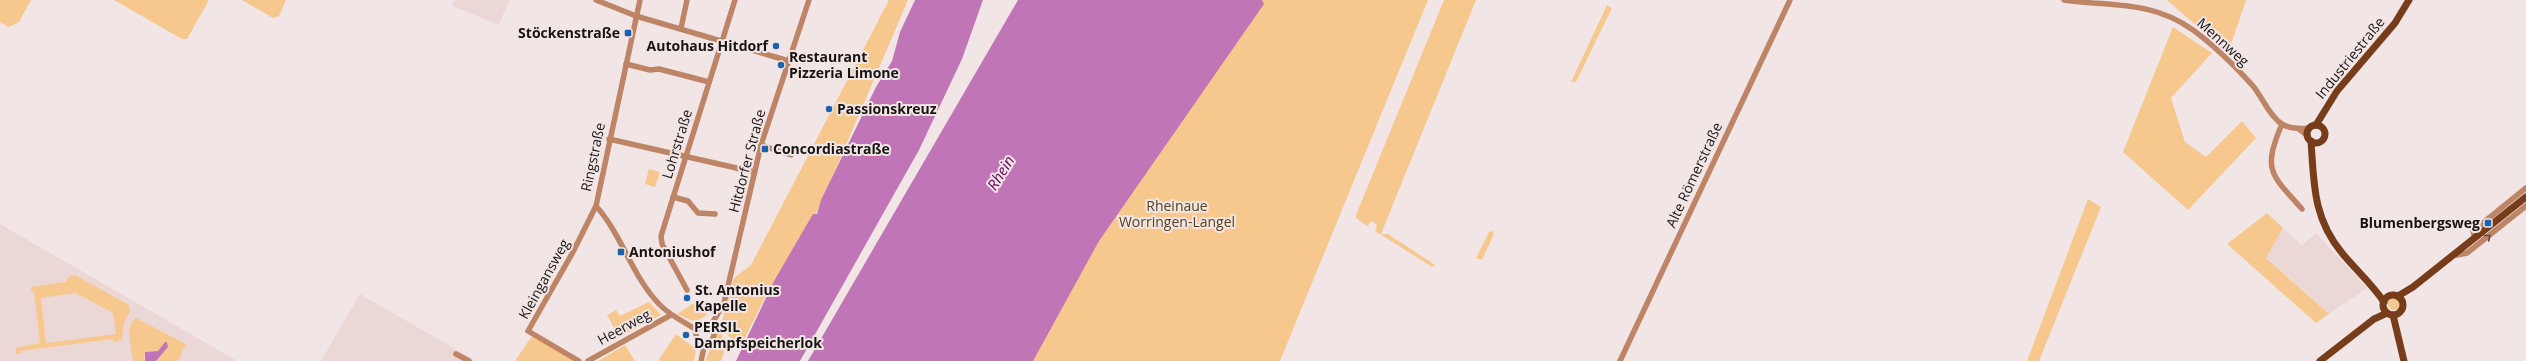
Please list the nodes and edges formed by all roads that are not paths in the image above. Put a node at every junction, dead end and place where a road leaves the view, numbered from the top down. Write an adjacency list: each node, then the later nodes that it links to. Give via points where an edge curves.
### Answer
1 (596, 0): 10 (street)
2 (640, 0): 10 (street, Ringstraße)
3 (687, 0): 11 (street)
4 (735, 0): 12 (street, Lohrstraße)
5 (809, 0): 13 (street, Hitdorfer Straße)
6 (1790, 0): 46 (street, Alte Römerstraße)
7 (2064, 0): 9 (street, Mennweg)
8 (2409, 0): 17 (main road, Industriestraße, via 2395,23 2337,91)
9 (2134, 3): 16 (street, Mennweg, via 2169,16 2204,38 2253,87)
10 (636, 16): 11 (street); 14 (street, Ringstraße)
11 (681, 28): 12 (street)
12 (723, 39): 13 (street); 15 (street, Lohrstraße)
13 (789, 60): 21 (street, Hitdorfer Straße)
14 (626, 64): 15 (street, via 650,70 659,69); 19 (street, Ringstraße)
15 (709, 82): 23 (street, Lohrstraße)
16 (2282, 124): 18 (street); 30 (street, via 2270,157 2272,171)
17 (2316, 127): 18 (street); 20 (main road); 20 (main road, via 2325,132 2324,138)
18 (2298, 129): 20 (street)
19 (609, 139): 23 (street); 28 (street, Ringstraße)
20 (2312, 140): 36 (main road, via 2315,196 2324,224 2341,252)
21 (761, 145): 22 (street); 24 (street, Hitdorfer Straße)
22 (791, 155)
23 (686, 157): 24 (street); 26 (street, Lohrstraße)
24 (754, 172): 38 (street, Hitdorfer Straße, via 724,302)
25 (2526, 188): 32 (street, via 2473,231)
26 (673, 197): 31 (street, via 688,201 698,213); 34 (street, Lohrstraße, via 660,240)
27 (2526, 197): 32 (main road)
28 (596, 206): 37 (street, Ringstraße, via 607,219 652,297); 43 (street, Kleingansweg, via 528,331)
29 (2526, 206): 33 (street, one-way to 29, via 2467,253)
30 (2302, 209)
31 (715, 214)
32 (2474, 238): 33 (main road)
33 (2456, 253): 35 (main road)
34 (687, 290)
35 (2400, 298): 36 (main road); 36 (main road, via 2403,308)
36 (2389, 308): 47 (main road); 48 (main road, via 2398,331)
37 (671, 315): 39 (street, Ringstraße); 44 (street, Heerweg)
38 (710, 328): 39 (street, via 704,325); 40 (street, via 713,336)
39 (696, 330): 40 (street, via 698,340)
40 (705, 343): 45 (street)
41 (456, 354): 42 (street)
42 (469, 361)
43 (580, 361)
44 (588, 361)
45 (701, 361)
46 (1620, 361)
47 (2320, 361)
48 (2404, 361)

